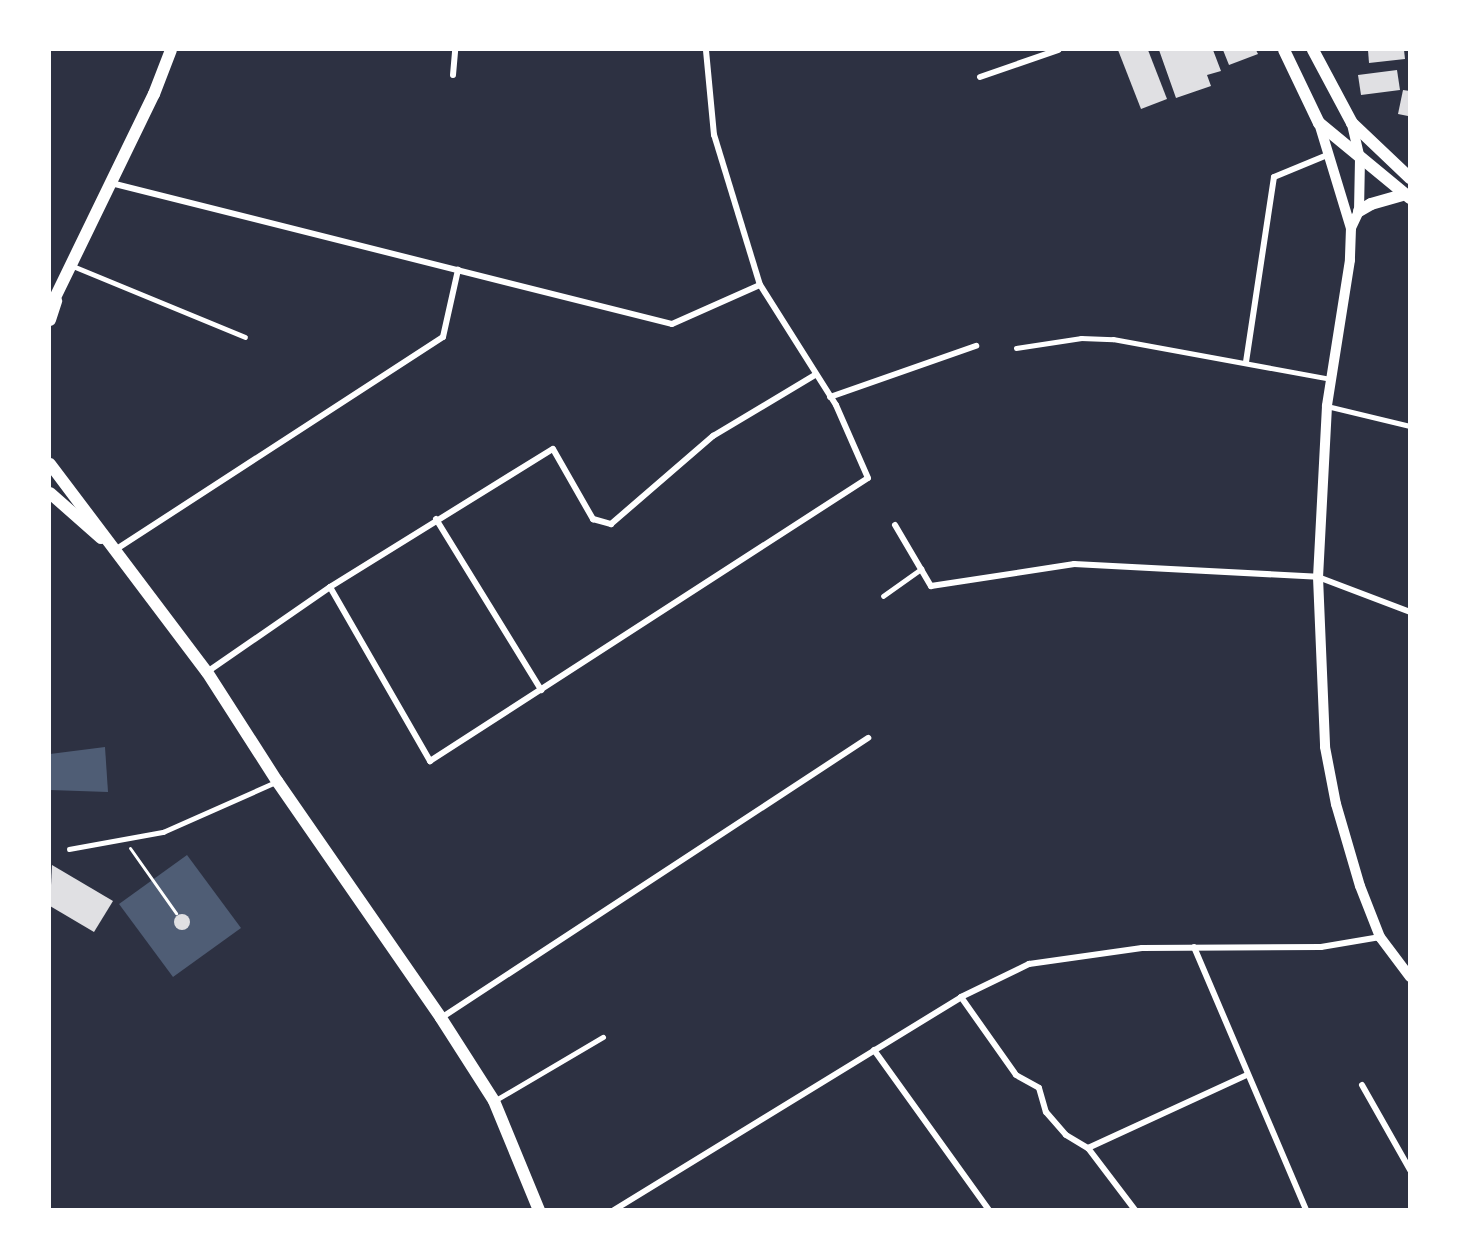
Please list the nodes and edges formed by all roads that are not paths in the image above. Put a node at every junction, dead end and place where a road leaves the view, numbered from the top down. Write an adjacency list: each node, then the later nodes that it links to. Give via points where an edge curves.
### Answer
1 (171, 50): 14 (main road)
2 (455, 50): 7 (street)
3 (706, 50): 20 (street, via 714,135)
4 (1058, 50): 8 (street)
5 (1284, 50): 9 (main road)
6 (1313, 50): 10 (main road)
7 (453, 75)
8 (980, 77)
9 (1318, 123): 11 (street); 12 (main road)
10 (1352, 123): 12 (street); 13 (main road)
11 (1327, 155): 17 (street); 28 (street, via 1274,177)
12 (1360, 159): 15 (main road); 16 (street)
13 (1410, 178)
14 (111, 183): 18 (main road); 19 (street)
15 (1406, 197): 16 (main road, via 1371,204)
16 (1359, 211): 17 (street)
17 (1351, 228): 30 (street, via 1350,260)
18 (71, 265): 21 (main road); 25 (lane)
19 (459, 270): 20 (street, via 672,324); 38 (street, via 443,337)
20 (760, 285): 29 (street)
21 (59, 288): 22 (main road); 23 (main road); 24 (main road)
22 (50, 299)
23 (50, 308)
24 (50, 320)
25 (245, 338)
26 (976, 346): 31 (street)
27 (1016, 348): 28 (lane, via 1081,338 1113,339)
28 (1246, 362): 30 (lane)
29 (815, 375): 31 (street); 36 (street, via 713,436 611,524 593,519 553,449)
30 (1331, 379): 32 (street)
31 (830, 397): 45 (street, via 868,478)
32 (1327, 406): 33 (lane); 40 (street)
33 (1410, 426)
34 (50, 464): 38 (main road)
35 (50, 493): 38 (main road)
36 (436, 519): 41 (street); 45 (street)
37 (896, 525): 39 (street)
38 (115, 550): 44 (main road)
39 (921, 569): 40 (street, via 931,586 1074,564); 42 (lane)
40 (1318, 577): 43 (street); 49 (street, via 1324,747 1351,855)
41 (330, 587): 44 (street); 45 (street, via 430,761)
42 (883, 596)
43 (1410, 612)
44 (207, 672): 47 (main road)
45 (541, 690)
46 (868, 738): 53 (street)
47 (277, 781): 48 (lane, via 163,832); 53 (main road)
48 (69, 849)
49 (1380, 937): 50 (street, via 1321,947); 51 (street)
50 (1194, 947): 52 (street, via 1081,954 1029,964); 56 (street)
51 (1410, 976)
52 (961, 998): 55 (street); 59 (street, via 1016,1075 1039,1088 1046,1112 1066,1135)
53 (441, 1018): 58 (main road)
54 (603, 1037): 58 (lane)
55 (874, 1050): 62 (street); 63 (street)
56 (1247, 1075): 59 (street); 65 (street)
57 (1362, 1085): 60 (street)
58 (494, 1101): 61 (main road)
59 (1088, 1148): 64 (street)
60 (1410, 1170)
61 (539, 1209)
62 (614, 1209)
63 (988, 1209)
64 (1134, 1209)
65 (1306, 1209)

